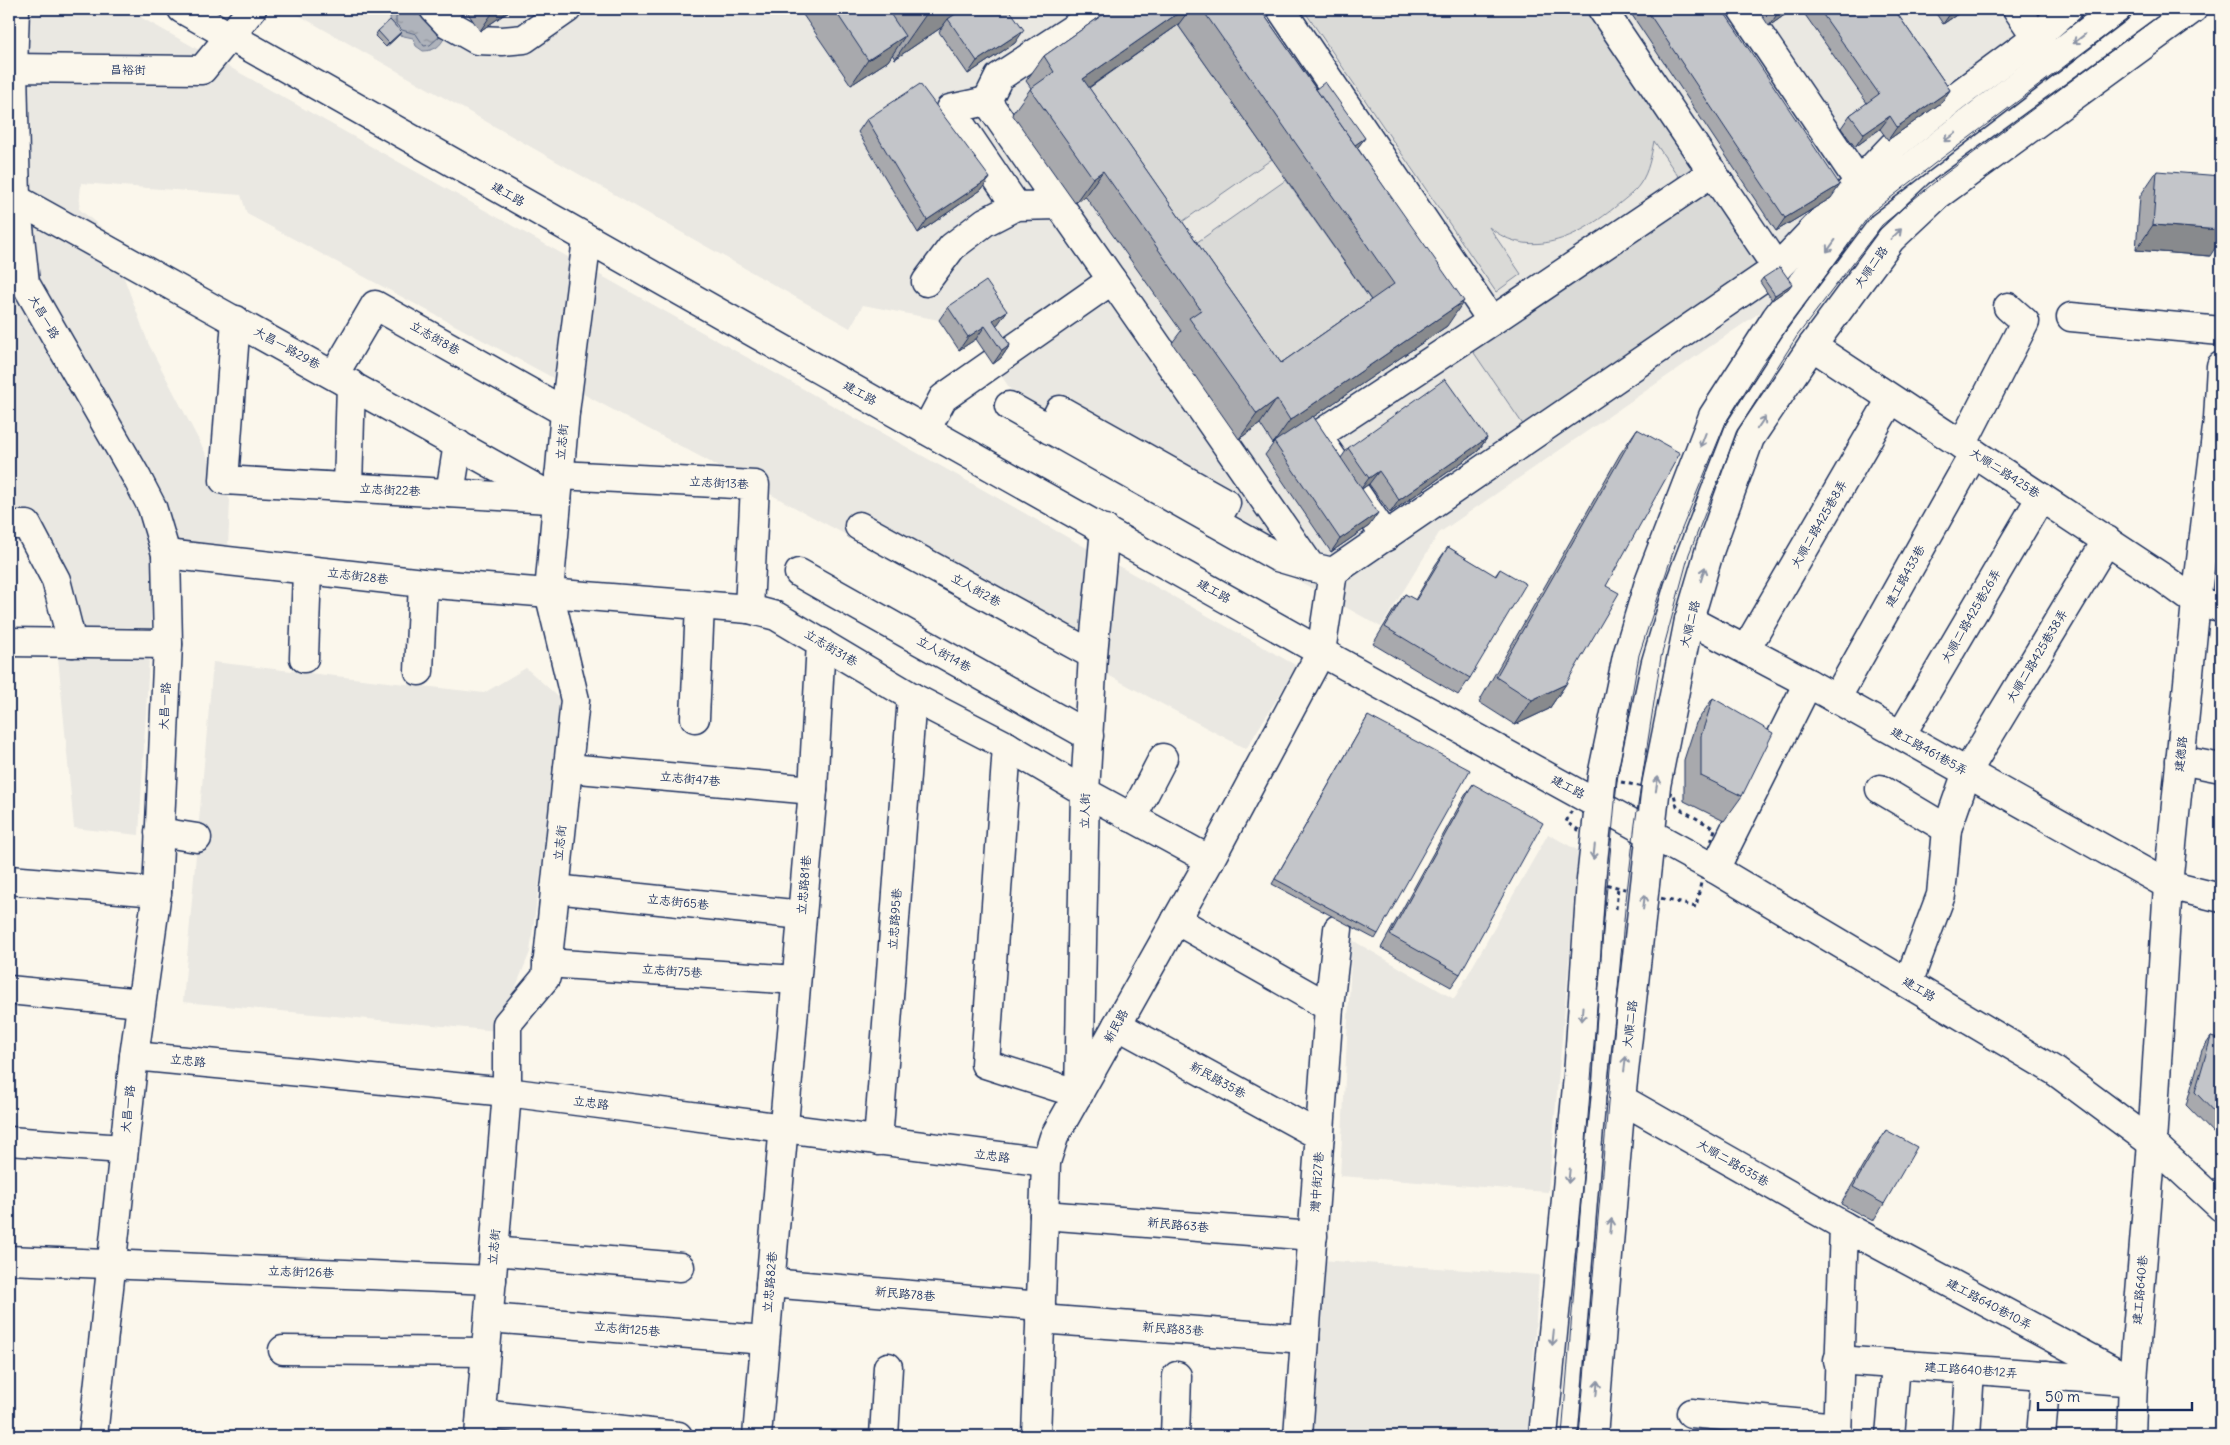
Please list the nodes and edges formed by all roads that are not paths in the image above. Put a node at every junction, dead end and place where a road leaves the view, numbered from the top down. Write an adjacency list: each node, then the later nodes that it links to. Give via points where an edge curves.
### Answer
1 (15, 9): 19 (street, 大昌一路)
2 (252, 9): 16 (street)
3 (434, 9): 6 (street, via 447,23 477,40 524,39)
4 (442, 9): 5 (street, via 478,33 499,35 520,31)
5 (554, 9)
6 (567, 9)
7 (1103, 9): 20 (street, via 1000,77)
8 (1281, 9): 34 (street)
9 (1602, 9): 21 (street)
10 (1742, 9): 22 (street)
11 (2017, 9): 17 (street)
12 (2068, 9): 17 (street)
13 (2117, 9): 18 (street, one-way to 18)
14 (2193, 9): 36 (street, 大順二路, one-way to 14, via 1890,239 1938,195)
15 (195, 12): 16 (street, 建工路)
16 (230, 36): 19 (street, 昌裕街, via 202,70); 26 (street, 建工路)
17 (2036, 37): 18 (street); 22 (street, via 1893,146)
18 (2051, 61): 89 (street, one-way to 89, via 1861,205 1776,318 1712,416 1650,579 1627,656 1602,776)
19 (11, 68): 23 (street, 大昌一路)
20 (987, 101): 24 (street); 25 (street, via 950,109)
21 (1713, 172): 27 (street); 34 (street)
22 (1859, 182): 27 (street)
23 (16, 199): 30 (street, 大昌一路); 33 (street, 大昌一路29巷)
24 (1058, 205): 25 (street); 28 (street)
25 (1016, 206): 29 (street, via 985,222 952,247)
26 (587, 239): 41 (street, 立志街); 43 (street, 建工路)
27 (1777, 268): 53 (street)
28 (1112, 280): 43 (street, via 943,398); 57 (street)
29 (926, 282)
30 (17, 285): 55 (street, 大昌一路, via 137,478 152,507)
31 (2008, 307): 45 (street, 建工路433巷, via 2025,322)
32 (2071, 317): 35 (street)
33 (236, 320): 38 (street, 大昌一路29巷); 46 (street, 立志街22巷, via 224,480)
34 (1492, 321): 53 (street, via 1317,436)
35 (2221, 332)
36 (1812, 346): 39 (street, 大順二路425巷); 64 (street, 大順二路, one-way to 36, via 1710,549 1750,438)
37 (2221, 366): 42 (street, 建德路)
38 (343, 380): 41 (street, 立志街8巷, via 375,305); 44 (street, 大昌一路29巷); 46 (street)
39 (1891, 399): 45 (street, 大順二路425巷); 69 (street, 大順二路425巷8弄)
40 (1009, 406): 57 (street, via 1050,430 1107,449 1165,481 1216,522 1277,557)
41 (565, 412): 47 (street, 立志街)
42 (2220, 419): 62 (street, 建德路)
43 (926, 430): 52 (street, 建工路)
44 (458, 444): 47 (street, 大昌一路29巷); 48 (street)
45 (1968, 449): 49 (street, 大順二路425巷); 76 (street, 建工路433巷)
46 (348, 487): 48 (street, 立志街22巷)
47 (558, 487): 48 (street, 立志街22巷); 60 (street, 立志街); 63 (street, 立志街13巷, via 755,485)
48 (450, 494)
49 (2041, 497): 54 (street, 大順二路425巷); 78 (street, 大順二路425巷26弄)
50 (9, 525): 67 (street, via 27,525 48,564 56,580)
51 (859, 526): 71 (street, 立人街2巷)
52 (1105, 529): 70 (street, 建工路); 71 (street, 立人街)
53 (1386, 537): 57 (street)
54 (2107, 540): 62 (street, 大順二路425巷); 85 (street, 大順二路425巷38弄)
55 (166, 554): 56 (street, 立志街28巷); 68 (street, 大昌一路)
56 (307, 570): 59 (street, 立志街28巷); 72 (street)
57 (1322, 570): 70 (street)
58 (799, 573): 79 (street, 立人街14巷)
59 (423, 583): 60 (street, 立志街28巷); 73 (street)
60 (550, 592): 61 (street, 立志街31巷); 83 (street, 立志街, via 575,700)
61 (700, 605): 63 (street, 立志街31巷); 77 (street)
62 (2209, 605): 82 (street, 建德路)
63 (749, 610): 66 (street, 立志街31巷, via 776,616)
64 (1689, 620): 69 (street, 建工路461巷5弄); 93 (street, 大順二路, one-way to 64)
65 (9, 642): 67 (street)
66 (821, 642): 75 (street, 立志街31巷); 87 (street, 立忠路81巷)
67 (72, 643): 68 (street)
68 (168, 644): 92 (street, 大昌一路)
69 (1746, 649): 74 (street, 建工路461巷5弄)
70 (1322, 652): 89 (street, 建工路); 95 (street, 新民路)
71 (1094, 655): 79 (street, 立人街)
72 (304, 658)
73 (418, 671)
74 (1808, 683): 76 (street, 建工路461巷5弄); 96 (street)
75 (912, 697): 80 (street, 立志街31巷); 118 (street, 立忠路95巷)
76 (1836, 699): 78 (street, 建工路461巷5弄)
77 (695, 718)
78 (1901, 735): 85 (street, 建工路461巷5弄)
79 (1089, 736): 88 (street, 立人街)
80 (1007, 746): 88 (street, 立志街31巷); 114 (street, via 985,1064)
81 (1163, 758): 90 (street)
82 (2180, 760): 84 (street); 98 (street, 建德路)
83 (568, 768): 87 (street, 立志街47巷); 99 (street, 立志街)
84 (2221, 768)
85 (1967, 772): 91 (street, 大順二路425巷38弄); 98 (street, 建工路461巷5弄)
86 (1880, 789): 91 (street)
87 (813, 790): 102 (street, 立忠路81巷)
88 (1085, 792): 90 (street, 立志街31巷); 114 (street, 立人街)
89 (1600, 804): 93 (street, 建工路); 156 (street, one-way to 156, via 1578,1076)
90 (1132, 818): 95 (street, 立志街31巷)
91 (1947, 829): 107 (street, 大順二路425巷38弄, via 1942,895)
92 (159, 832): 94 (street); 100 (street, 大昌一路)
93 (1649, 832): 96 (street, 建工路); 115 (street, 大順二路, one-way to 93)
94 (197, 838)
95 (1210, 860): 103 (street, 新民路)
96 (1715, 868): 107 (street, 建工路)
97 (9, 880): 100 (street)
98 (2168, 885): 101 (street, 建工路461巷5弄); 120 (street, 建德路)
99 (555, 889): 102 (street, 立志街65巷); 105 (street, 立志街)
100 (157, 892): 109 (street, 大昌一路)
101 (2221, 898)
102 (802, 915): 106 (street, 立忠路81巷)
103 (1176, 920): 110 (street); 111 (street, 新民路)
104 (1338, 929): 110 (street, 灣中街27巷)
105 (547, 963): 106 (street, 立志街75巷); 113 (street, 立志街, via 546,977 507,1024)
106 (796, 980): 116 (street, 立忠路81巷)
107 (1908, 983): 120 (street, 建工路, via 2055,1071)
108 (9, 990): 109 (street)
109 (141, 1003): 112 (street, 大昌一路)
110 (1329, 1007): 117 (street, 灣中街27巷)
111 (1117, 1025): 114 (street, 新民路); 117 (street, 新民路35巷)
112 (134, 1056): 113 (street, 立忠路); 121 (street, 大昌一路)
113 (507, 1092): 116 (street, 立忠路); 127 (street, 立志街)
114 (1079, 1094): 122 (street, 新民路, via 1054,1136)
115 (1621, 1099): 125 (street, 大順二路635巷); 157 (street, 大順二路, one-way to 115)
116 (783, 1128): 118 (street, 立忠路); 132 (street, 立忠路82巷)
117 (1320, 1136): 126 (street, 灣中街27巷)
118 (878, 1141): 122 (street, 立忠路)
119 (9, 1142): 121 (street)
120 (2152, 1143): 123 (street, 建工路); 145 (street, 建工路640巷)
121 (123, 1150): 129 (street, 大昌一路)
122 (1046, 1162): 124 (street, 新民路)
123 (2221, 1207)
124 (1044, 1214): 126 (street, 新民路63巷); 133 (street, 新民路)
125 (1844, 1226): 139 (street); 145 (street, 建工路640巷10弄)
126 (1313, 1236): 135 (street, 灣中街27巷)
127 (494, 1252): 130 (street); 131 (street, 立志街)
128 (9, 1260): 129 (street, 立志街126巷)
129 (110, 1265): 131 (street, 立志街126巷); 149 (street, 大昌一路)
130 (680, 1267)
131 (492, 1280): 134 (street, 立志街)
132 (770, 1283): 133 (street, 新民路78巷); 136 (street, 立忠路82巷)
133 (1041, 1312): 135 (street, 新民路83巷); 153 (street, 新民路)
134 (488, 1318): 136 (street, 立志街125巷); 138 (street, 立志街)
135 (1305, 1339): 155 (street, 灣中街27巷)
136 (765, 1340): 151 (street, 立忠路82巷)
137 (283, 1350): 138 (street)
138 (486, 1352): 147 (street, 立志街)
139 (1838, 1360): 140 (street, 建工路640巷12弄); 148 (street)
140 (1896, 1365): 142 (street, 建工路640巷12弄); 158 (street)
141 (888, 1367): 152 (street)
142 (1970, 1370): 143 (street, 建工路640巷12弄); 159 (street)
143 (2046, 1375): 145 (street, 建工路640巷12弄); 160 (street)
144 (1177, 1376): 154 (street)
145 (2133, 1382): 161 (street, 建工路640巷)
146 (1691, 1413): 148 (street)
147 (480, 1425): 150 (street)
148 (1837, 1432)
149 (93, 1436)
150 (678, 1436)
151 (756, 1436)
152 (884, 1436)
153 (1036, 1436)
154 (1176, 1436)
155 (1298, 1436)
156 (1543, 1436)
157 (1594, 1436)
158 (1890, 1436)
159 (1966, 1436)
160 (2041, 1436)
161 (2131, 1436)

